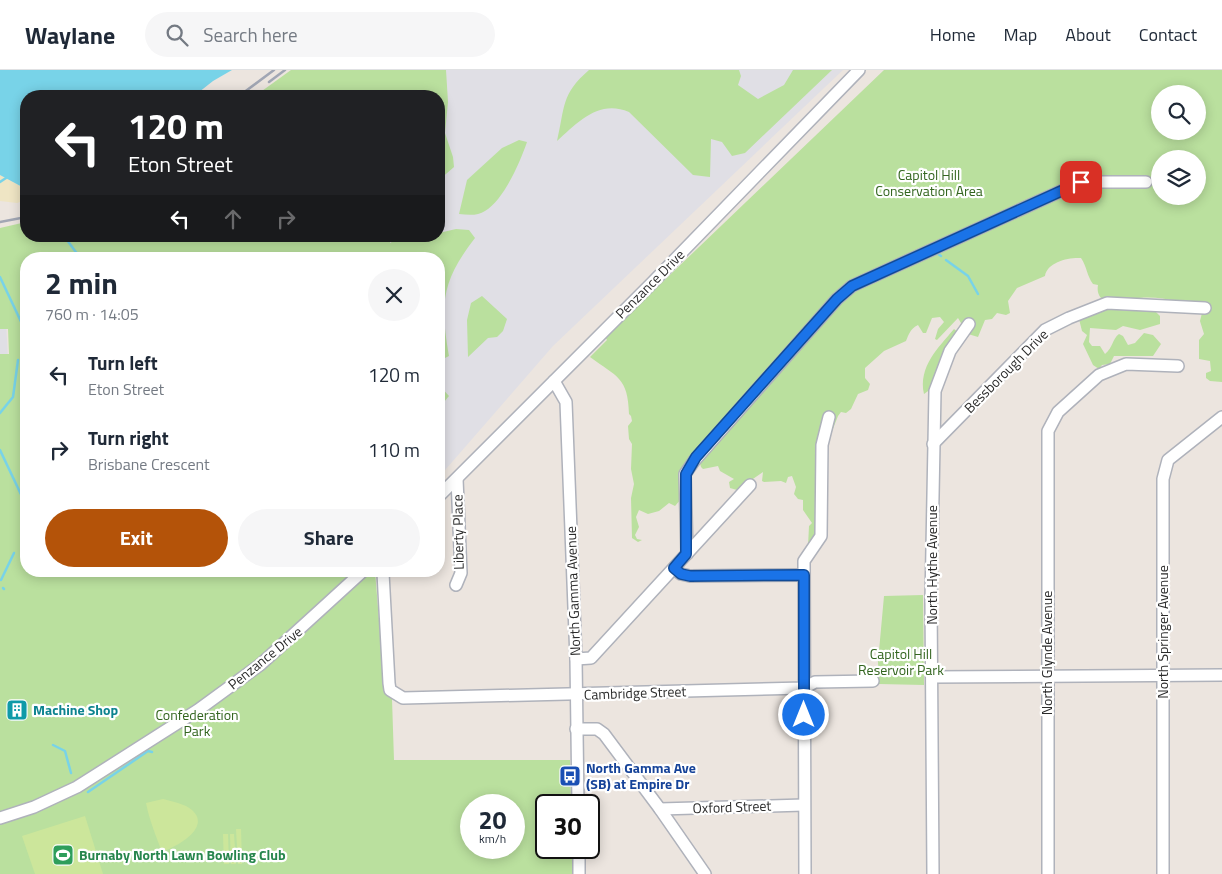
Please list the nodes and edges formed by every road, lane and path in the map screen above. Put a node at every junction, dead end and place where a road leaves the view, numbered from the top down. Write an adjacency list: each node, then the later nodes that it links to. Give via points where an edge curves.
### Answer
1 (860, 70): 6 (street, Penzance Drive)
2 (1146, 182): 13 (street, via 1081,182 852,286 696,457 686,474)
3 (1205, 308): 9 (street, Bessborough Drive, via 1107,303 1069,318 1045,330)
4 (969, 324): 9 (street, North Hythe Avenue, via 950,351 935,391)
5 (1178, 366): 22 (street, North Glynde Avenue, via 1126,364 1099,375 1058,412 1048,431)
6 (554, 381): 10 (street, Penzance Drive); 19 (street, North Gamma Avenue, via 566,402)
7 (829, 417): 15 (street, via 822,445 821,536 804,560)
8 (1222, 417): 20 (street, North Springer Avenue, via 1168,460 1163,479)
9 (933, 444): 23 (street, North Hythe Avenue)
10 (457, 479): 12 (street, Penzance Drive); 18 (street, Liberty Place, via 461,572)
11 (750, 486): 13 (street)
12 (445, 490)
13 (686, 554): 14 (street)
14 (674, 568): 15 (street, via 690,576); 19 (street, via 591,658)
15 (804, 575): 25 (street)
16 (356, 577): 31 (street, Penzance Drive, via 261,664 198,710 86,783 42,804)
17 (384, 577): 26 (street, Cambridge Street, via 389,683 390,690 396,695 410,698)
18 (456, 585)
19 (576, 659): 26 (street, North Gamma Avenue)
20 (1162, 675): 21 (street); 22 (street); 38 (street, North Springer Avenue)
21 (1222, 675)
22 (1048, 676): 23 (street); 37 (street, North Glynde Avenue)
23 (932, 677): 36 (street, North Hythe Avenue)
24 (873, 681): 25 (street, Cambridge Street, via 815,682)
25 (804, 688): 26 (street, Cambridge Street); 29 (street)
26 (576, 695): 27 (street, North Gamma Avenue)
27 (576, 729): 28 (street, North Gamma Avenue); 30 (street, via 597,729 604,734)
28 (578, 794)
29 (804, 805): 30 (street, Oxford Street); 35 (street)
30 (660, 809): 34 (street)
31 (0, 818)
32 (579, 859): 33 (street)
33 (579, 874)
34 (705, 874)
35 (805, 874)
36 (933, 874)
37 (1048, 874)
38 (1163, 874)

